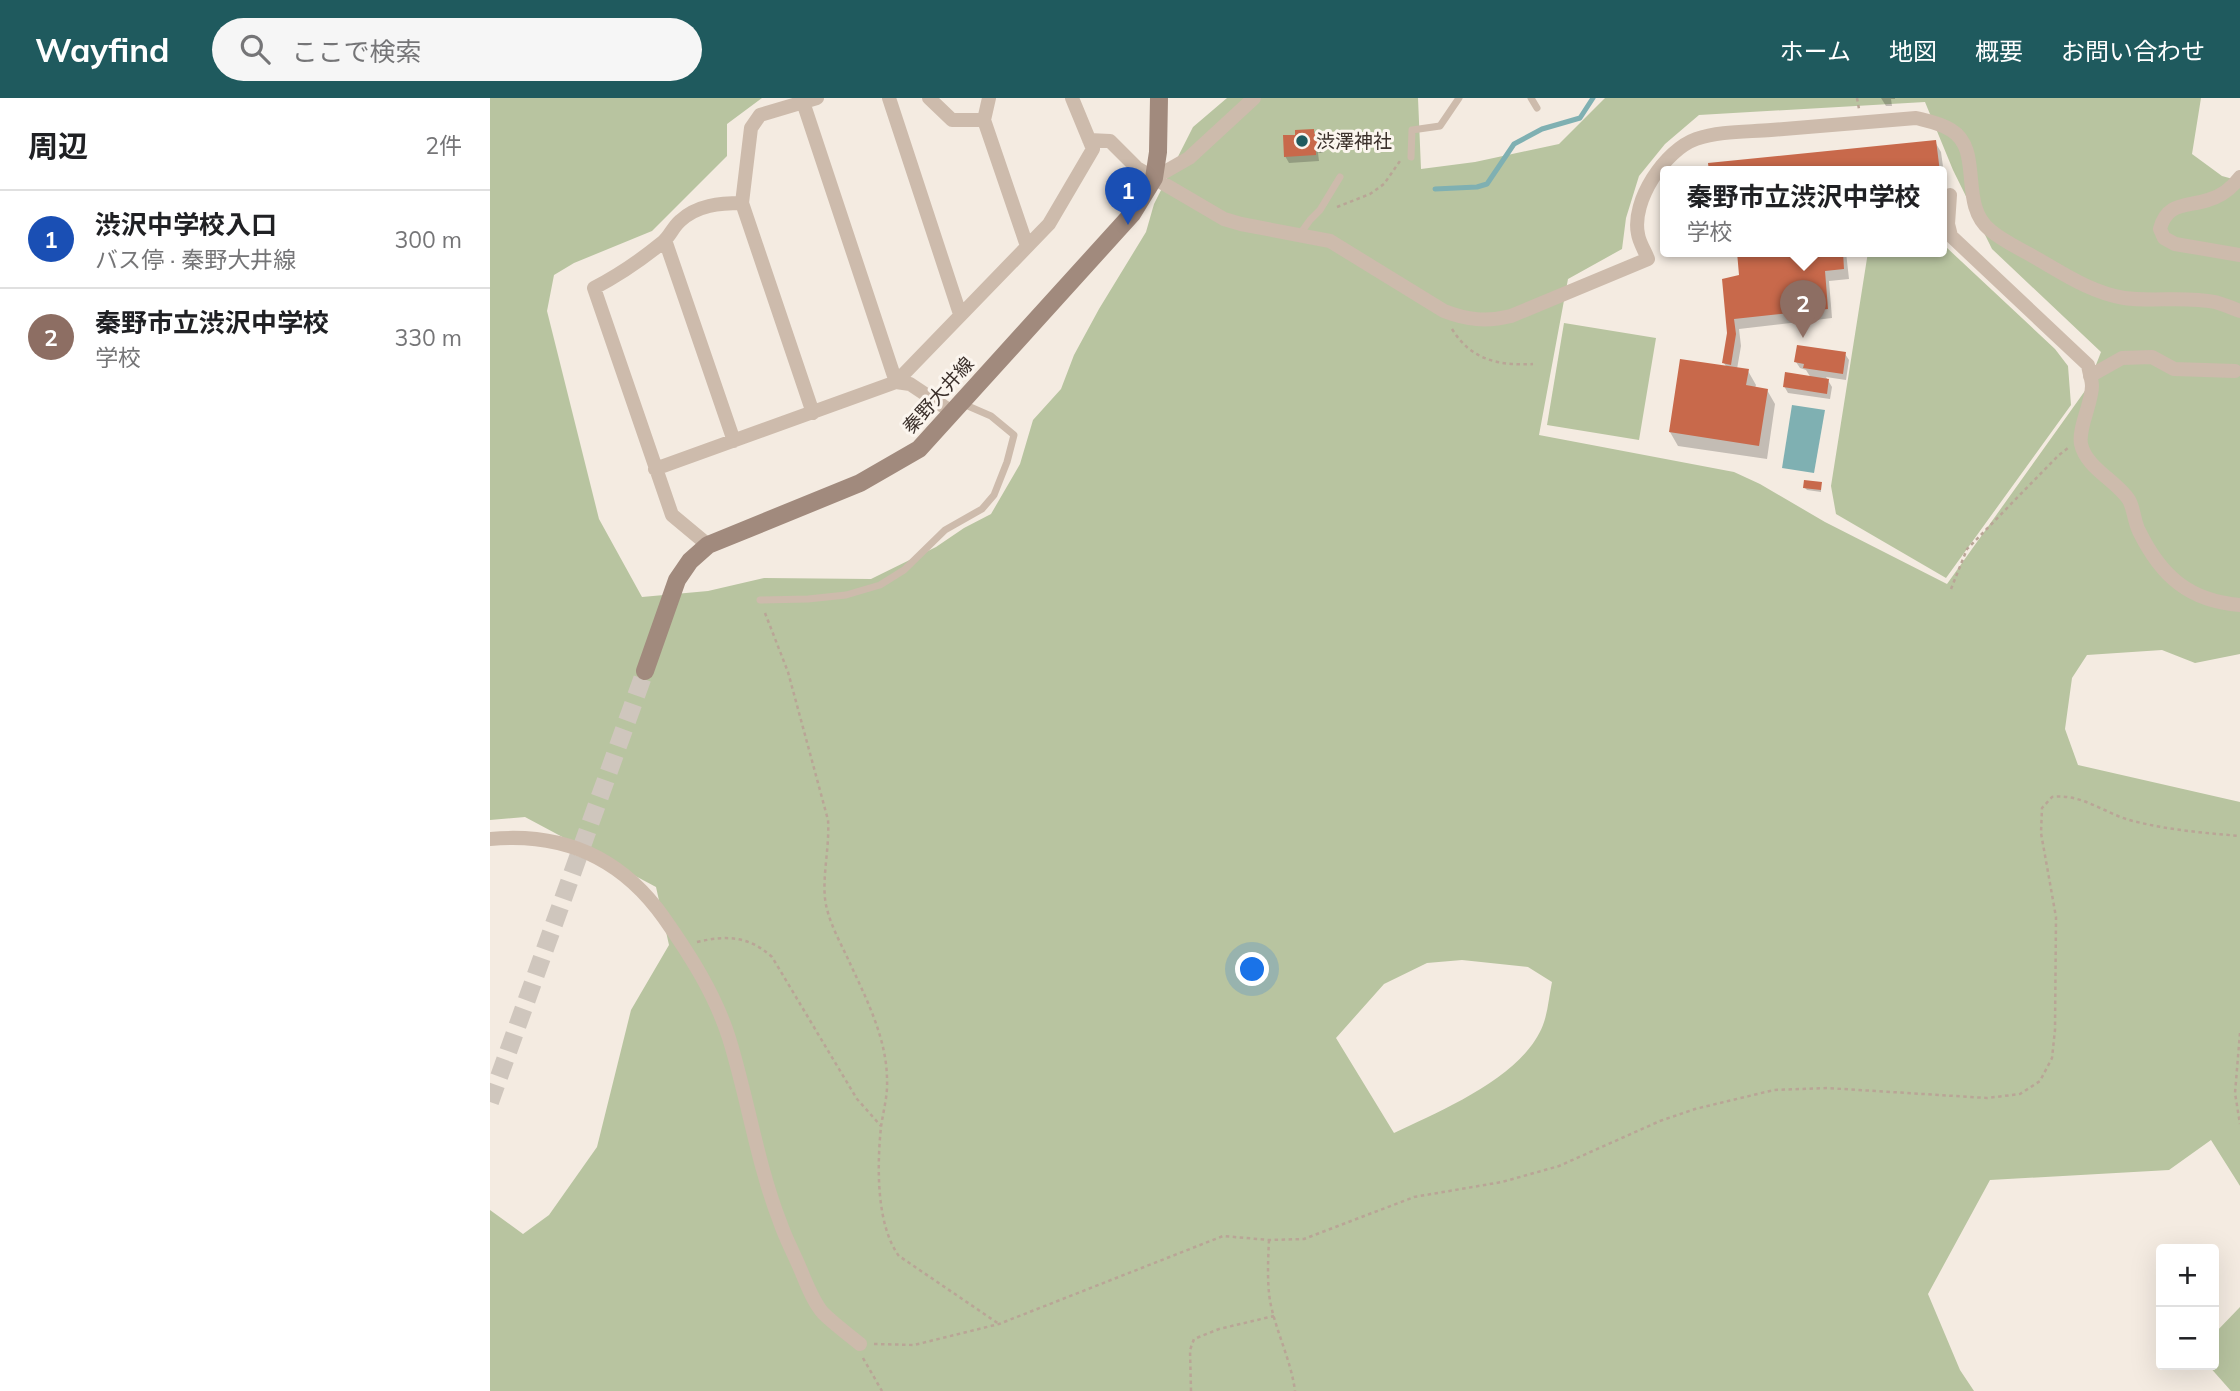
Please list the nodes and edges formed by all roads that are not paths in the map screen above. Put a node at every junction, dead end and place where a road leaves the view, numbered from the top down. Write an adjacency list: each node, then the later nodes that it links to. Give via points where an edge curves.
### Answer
1 (889, 98): 28 (street)
2 (929, 98): 11 (street, via 952,120)
3 (989, 98): 11 (street)
4 (1072, 98): 12 (street)
5 (1159, 98): 18 (main road, 秦野大井線)
6 (1254, 98): 18 (street, via 1189,158)
7 (1459, 98): 13 (lane, via 1440,126 1412,130)
8 (1531, 98): 10 (lane)
9 (810, 100): 21 (street, via 760,115 751,128); 31 (street)
10 (1537, 108)
11 (984, 120): 25 (street)
12 (1089, 140): 18 (street, via 1110,141); 25 (street, via 1093,149 1049,224)
13 (1411, 157)
14 (1663, 166): 19 (street, via 1694,139 1728,132 1916,118 1954,131 1965,145)
15 (1660, 169): 23 (street, via 1641,197 1637,215 1637,234 1648,259 1495,320 1449,313 1342,247)
16 (1340, 177): 23 (lane)
17 (2240, 177): 26 (street, via 2225,193 2171,210 2160,229 2164,238 2175,244)
18 (1154, 178): 23 (street, via 1224,219); 32 (main road, 秦野大井線, via 1132,214)
19 (1972, 194): 20 (street); 27 (street, via 1988,229 2098,291 2123,298 2214,302)
20 (1947, 195)
21 (742, 203): 24 (street, via 719,202 696,210 681,220); 33 (street)
22 (1947, 210): 30 (street, via 1951,236 2088,365)
23 (1299, 235)
24 (666, 240): 34 (street); 35 (street, via 594,288)
25 (1027, 246): 28 (street)
26 (2240, 255)
27 (2240, 311)
28 (960, 314): 31 (street)
29 (2235, 371): 30 (street, via 2174,369 2152,357 2122,358)
30 (2090, 376): 38 (street, via 2080,442 2086,456 2129,501 2157,564 2169,576 2201,598)
31 (896, 382): 32 (street, via 910,384); 33 (street)
32 (956, 407): 36 (main road, 秦野大井線, via 919,449 860,482); 37 (lane, via 991,415 1014,435 994,495 982,509 945,530 904,570 880,585 825,598)
33 (813, 413): 34 (street)
34 (734, 441): 35 (street)
35 (655, 469): 36 (street, via 672,514)
36 (708, 545): 39 (main road, 秦野大井線, via 677,580)
37 (760, 600)
38 (2240, 606)
39 (645, 671)
40 (490, 839): 41 (street, via 549,839 576,846 625,875 652,901 713,997 729,1037 779,1222 811,1293 823,1313)
41 (860, 1344)

